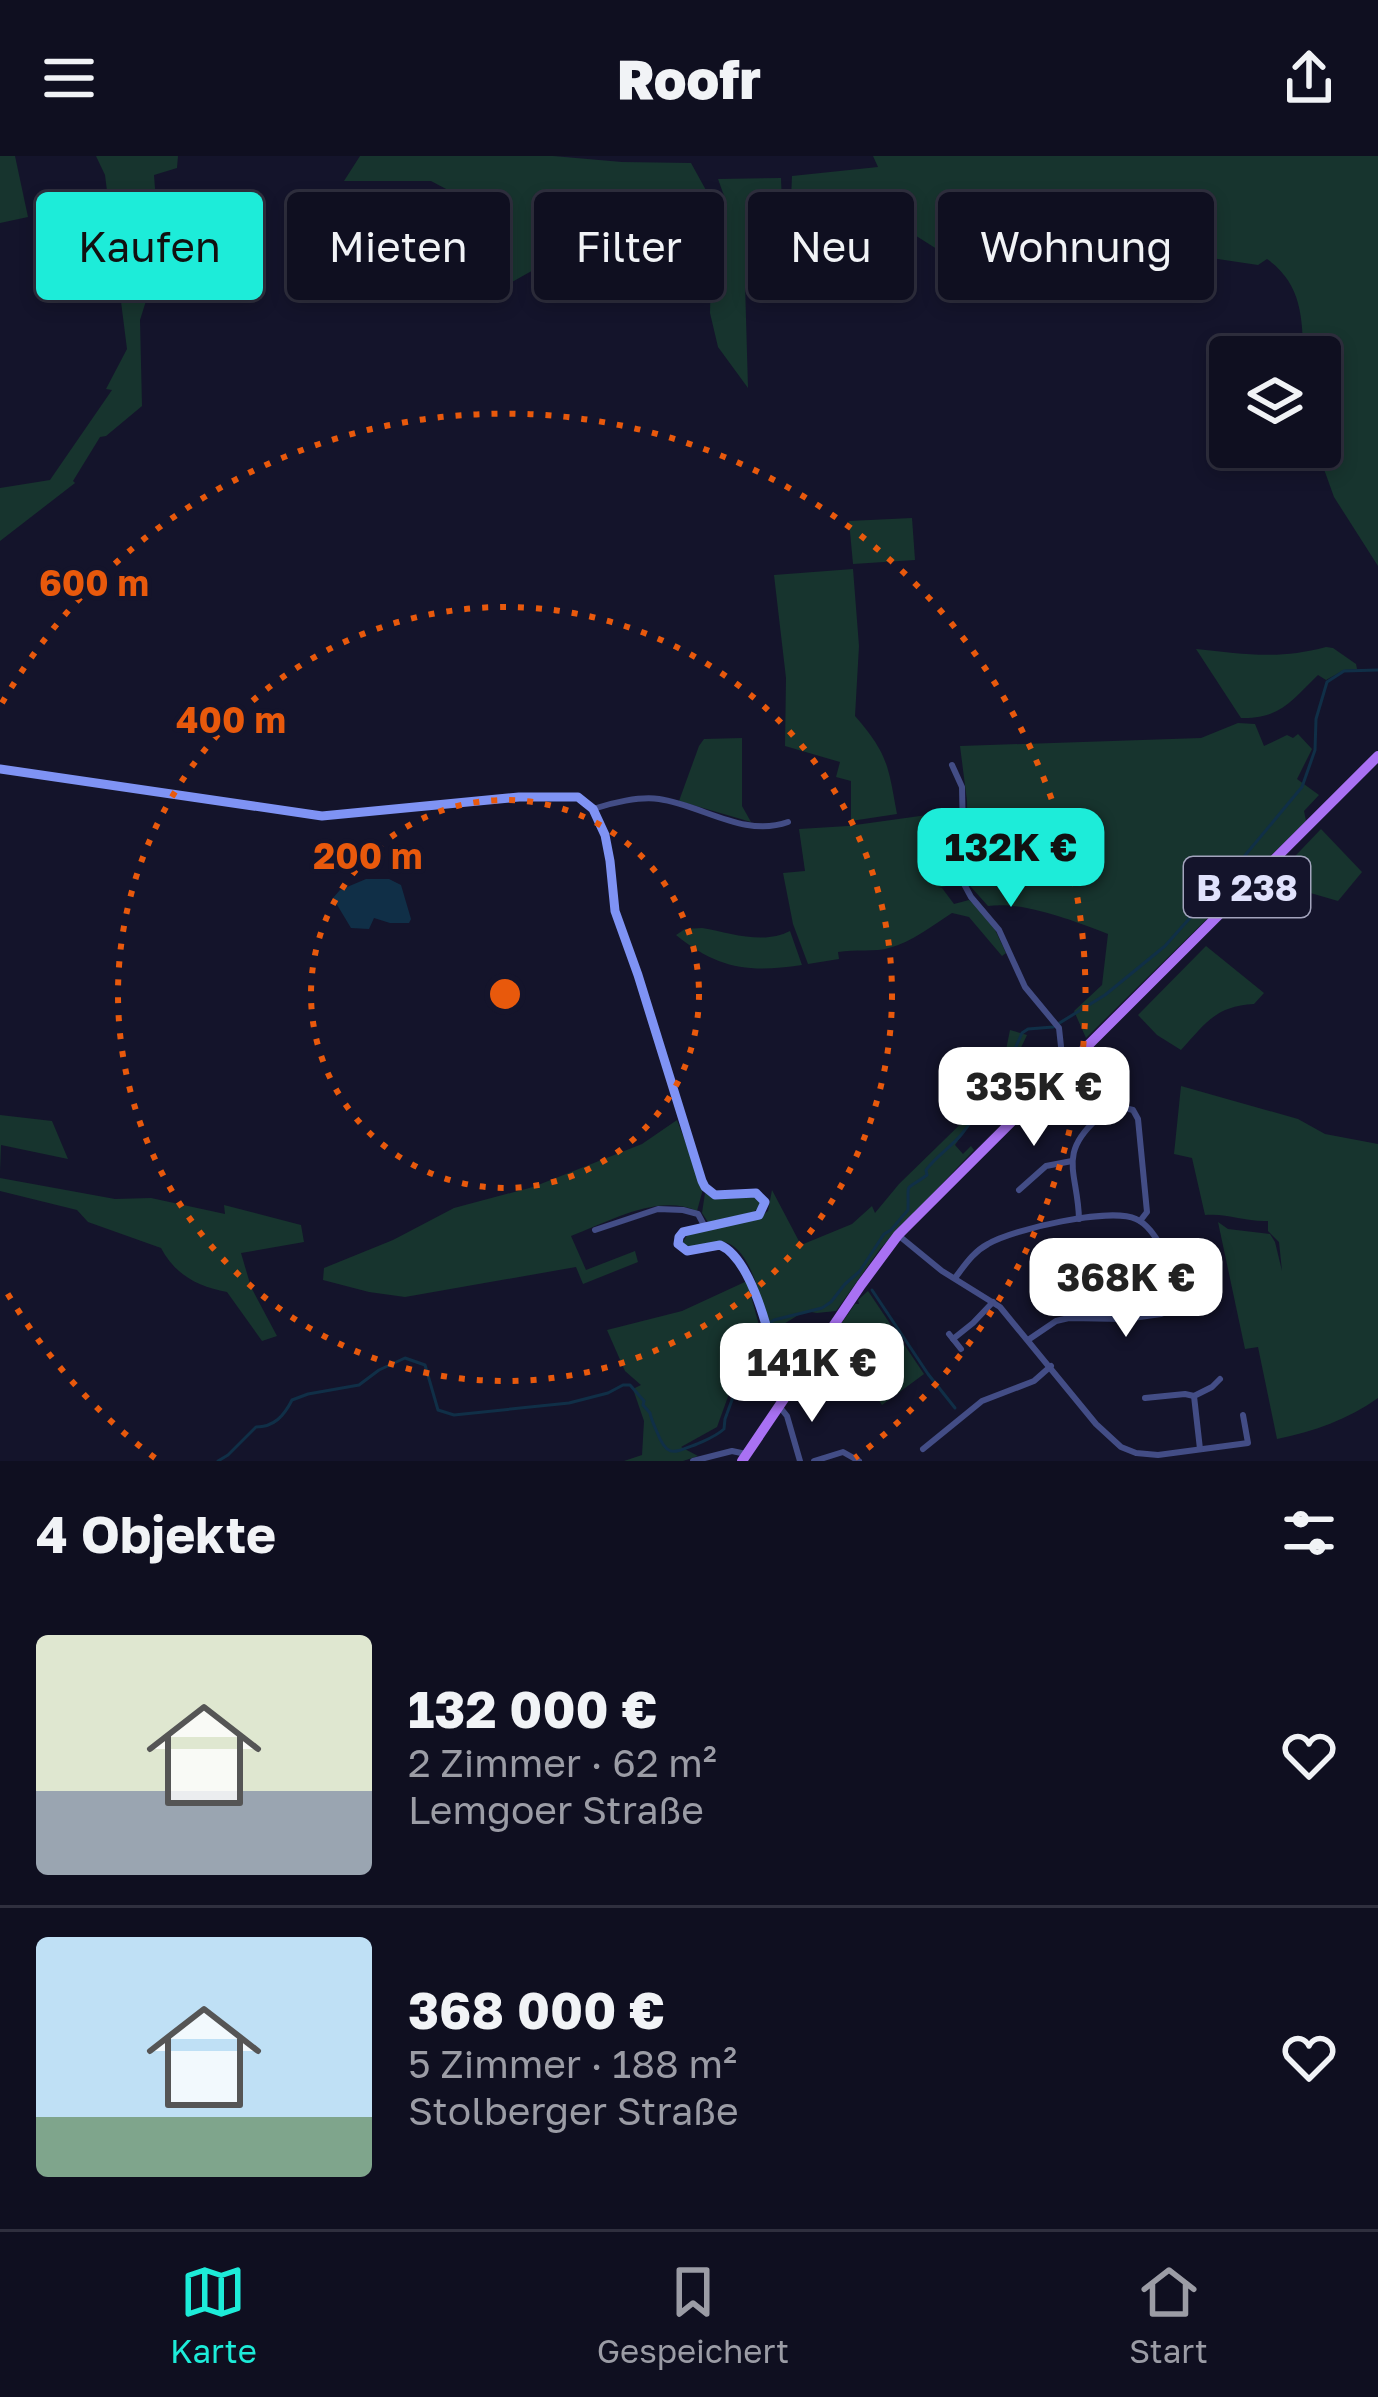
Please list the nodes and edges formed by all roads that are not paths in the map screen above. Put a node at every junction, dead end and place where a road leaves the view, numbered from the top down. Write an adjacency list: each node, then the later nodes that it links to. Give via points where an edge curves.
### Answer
1 (1378, 756): 6 (main road, B 238)
2 (952, 765): 6 (street, via 962,787 964,884 1059,1028)
3 (0, 769): 4 (street, via 322,816 567,795)
4 (593, 808): 5 (street, via 660,799 752,825); 13 (street, via 605,835 614,911 705,1187 715,1195 755,1192 765,1202 759,1214)
5 (788, 822)
6 (1064, 1069): 15 (main road, B 238)
7 (1067, 1090): 8 (street)
8 (1096, 1120): 9 (street, via 1075,1143); 12 (street, via 1114,1107 1136,1114 1147,1212)
9 (1072, 1161): 10 (street, via 1046,1166 1021,1188); 11 (street)
10 (1015, 1176)
11 (1079, 1219): 12 (street); 16 (street, via 990,1242)
12 (1140, 1221): 18 (street, via 1177,1269 1177,1306 1125,1319 1069,1318)
13 (705, 1227): 14 (street, via 698,1214 664,1209); 22 (street, via 682,1233 679,1246 729,1249 745,1270)
14 (595, 1230)
15 (898, 1235): 16 (street); 22 (main road, B 238)
16 (955, 1279): 17 (street)
17 (993, 1302): 18 (street); 19 (street, via 951,1337)
18 (1028, 1340): 20 (street)
19 (962, 1349)
20 (1051, 1366): 27 (street, via 982,1401); 28 (street, via 1110,1440 1136,1453)
21 (1220, 1379): 23 (street)
22 (789, 1391): 25 (main road, B 238)
23 (1194, 1396): 24 (street); 28 (street)
24 (1145, 1398)
25 (778, 1406): 29 (main road, B 238); 31 (street)
26 (1243, 1415): 28 (street, via 1248,1443)
27 (923, 1449)
28 (1200, 1449)
29 (744, 1458): 30 (street, via 732,1451)
30 (693, 1461)
31 (800, 1461)
32 (814, 1461): 33 (street, via 843,1452)
33 (859, 1461)

